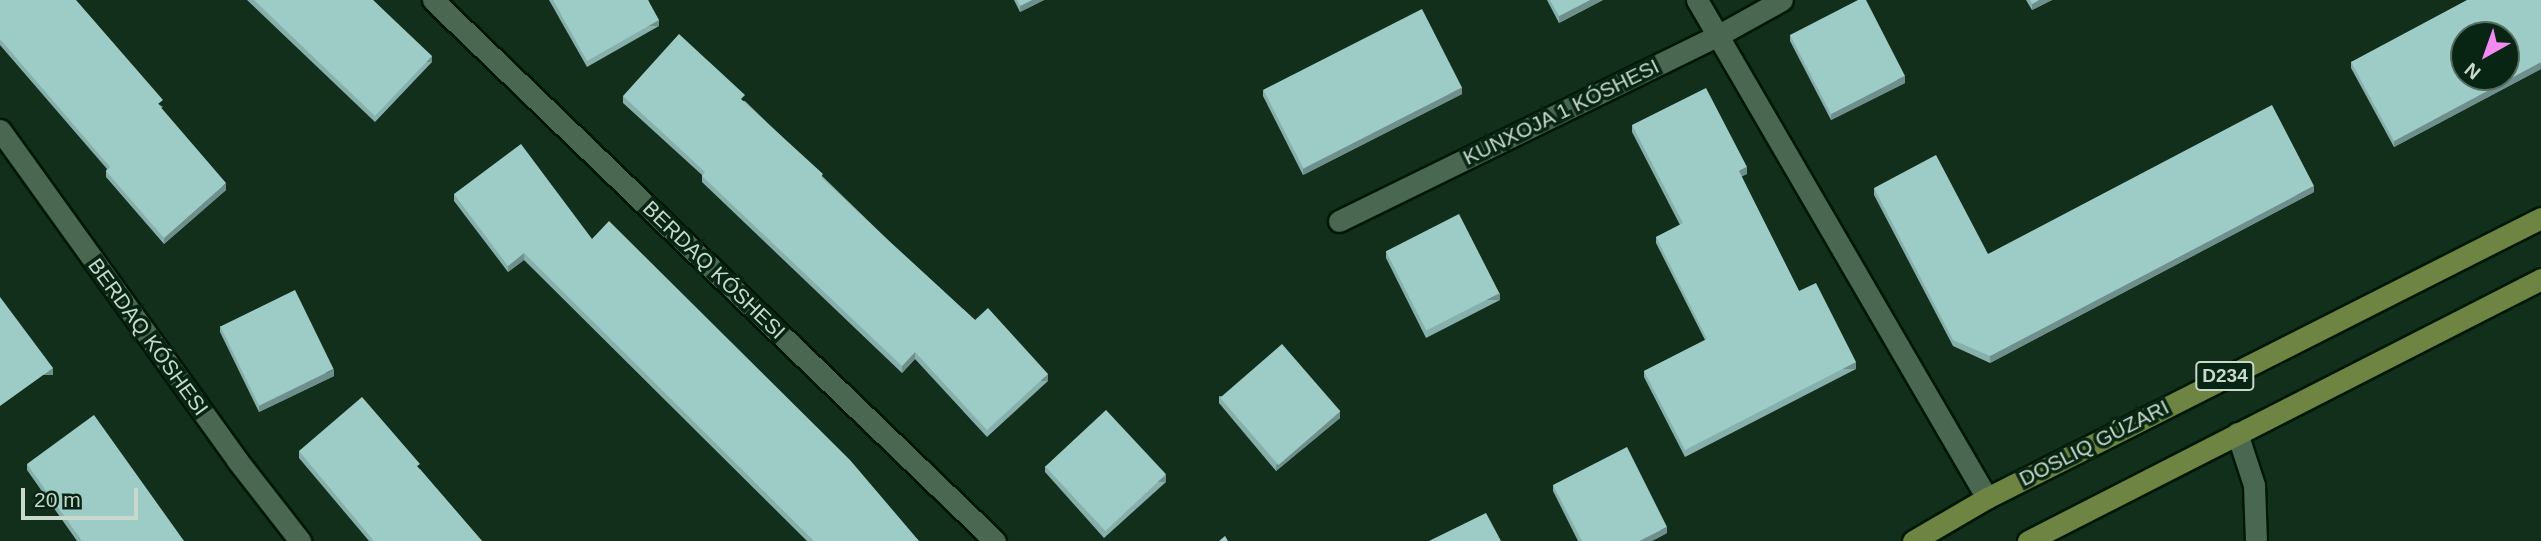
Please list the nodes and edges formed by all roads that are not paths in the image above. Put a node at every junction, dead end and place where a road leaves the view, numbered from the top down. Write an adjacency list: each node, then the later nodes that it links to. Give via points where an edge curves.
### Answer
1 (433, 0): 12 (street, BERDAQ KÓSHESI)
2 (1697, 0): 4 (street)
3 (1782, 0): 4 (street, KUNXOJA 1 KÓSHESI)
4 (1717, 36): 7 (street, KUNXOJA 1 KÓSHESI); 10 (street)
5 (0, 130): 11 (street, BERDAQ KÓSHESI)
6 (2541, 218): 10 (main road, D234)
7 (1339, 221)
8 (2541, 279): 9 (main road, D234)
9 (2236, 433): 14 (main road, D234); 15 (street, via 2254,485)
10 (1987, 498): 13 (main road, D234)
11 (300, 541)
12 (995, 541)
13 (1913, 541)
14 (2028, 541)
15 (2256, 541)

